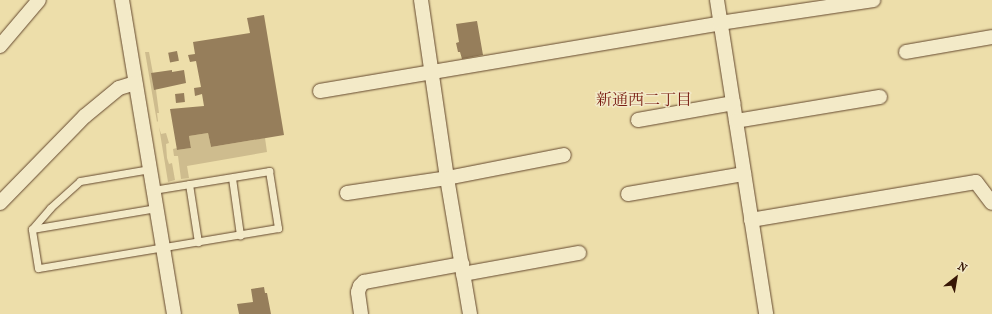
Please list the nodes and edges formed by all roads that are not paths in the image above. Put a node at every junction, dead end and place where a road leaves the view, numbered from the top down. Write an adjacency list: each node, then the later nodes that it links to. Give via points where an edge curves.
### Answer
1 (39, 0): 8 (street)
2 (122, 0): 11 (street)
3 (421, 0): 10 (street)
4 (717, 0): 6 (street)
5 (873, 0): 6 (street)
6 (720, 23): 10 (street); 14 (street)
7 (992, 37): 9 (street)
8 (0, 46)
9 (906, 52)
10 (431, 73): 12 (street); 21 (street)
11 (135, 82): 18 (street); 26 (street, via 119,88 85,116)
12 (320, 91)
13 (880, 97): 16 (street)
14 (733, 104): 15 (street); 16 (street)
15 (638, 120)
16 (736, 122): 19 (street)
17 (564, 154): 21 (street)
18 (150, 169): 23 (street); 30 (lane, via 80,181 50,208)
19 (744, 174): 25 (street); 29 (street)
20 (232, 178): 22 (lane); 31 (lane); 31 (lane, via 269,171 278,228)
21 (447, 178): 24 (street); 35 (street)
22 (189, 184): 23 (lane); 32 (lane)
23 (153, 190): 28 (street)
24 (347, 193)
25 (628, 194)
26 (0, 203)
27 (992, 203): 29 (street, via 976,182)
28 (156, 208): 30 (lane); 33 (street)
29 (751, 220): 39 (street)
30 (32, 229): 33 (lane, via 38,268)
31 (240, 235): 32 (lane)
32 (198, 242): 33 (lane)
33 (163, 248): 36 (street)
34 (579, 253): 35 (street)
35 (463, 269): 37 (street, via 364,282 358,292); 38 (street)
36 (174, 314)
37 (362, 314)
38 (470, 314)
39 (766, 314)

